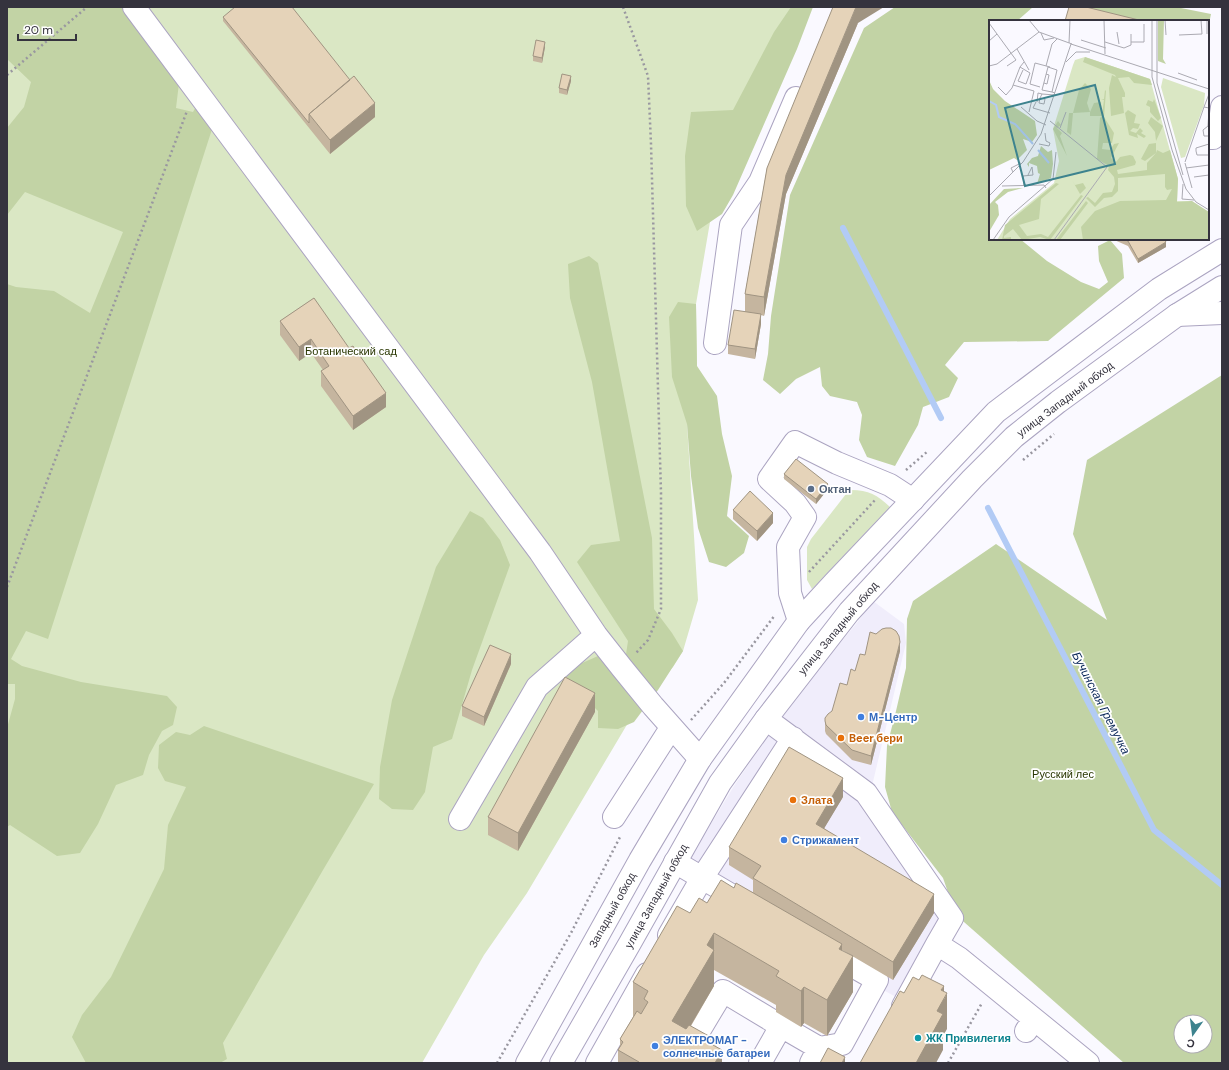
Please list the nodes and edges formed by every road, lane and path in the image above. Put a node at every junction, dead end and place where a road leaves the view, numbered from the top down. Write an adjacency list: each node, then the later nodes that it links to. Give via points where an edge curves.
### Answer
1 (87, 7): 4 (path)
2 (134, 7): 6 (main road)
3 (623, 7): 20 (path, via 648,76 661,494 661,609 648,640)
4 (7, 75)
5 (804, 80): 13 (main road, via 760,182 731,225)
6 (196, 88): 17 (path); 19 (main road, via 540,552)
7 (1222, 107): 8 (main road, via 1220,121)
8 (1210, 143)
9 (1222, 250): 16 (main road, via 1160,289 996,412)
10 (1222, 287): 12 (main road, улица Западный обход)
11 (1222, 313): 12 (main road)
12 (1177, 315): 21 (main road, улица Западный обход, via 1058,402 1020,433 972,479 849,612)
13 (715, 343)
14 (1055, 434): 15 (path)
15 (1019, 463)
16 (913, 500): 18 (main road); 18 (main road, via 890,485 814,482 805,517 788,547 790,593)
17 (7, 587)
18 (799, 621): 24 (main road)
19 (596, 635): 20 (main road); 26 (main road, via 537,687)
20 (622, 668): 22 (main road)
21 (766, 719): 23 (main road); 27 (main road, улица Западный обход, via 720,783)
22 (671, 728): 24 (main road); 25 (main road)
23 (793, 738): 28 (main road); 31 (main road, via 866,793 952,918)
24 (700, 759): 36 (main road, Западный обход, via 640,860)
25 (614, 817)
26 (460, 819)
27 (675, 862): 28 (main road); 37 (main road, улица Западный обход)
28 (702, 878): 29 (main road); 38 (main road)
29 (760, 912)
30 (808, 940): 35 (main road, via 877,980 842,1044)
31 (937, 944): 32 (main road, via 959,958); 33 (main road)
32 (992, 986): 41 (path); 42 (main road, via 1030,1025)
33 (896, 1021)
34 (781, 1026): 35 (main road); 39 (main road, via 723,991 687,1051); 40 (main road)
35 (815, 1055)
36 (527, 1063)
37 (561, 1063)
38 (597, 1063)
39 (708, 1063)
40 (760, 1063)
41 (948, 1063)
42 (1088, 1063)

